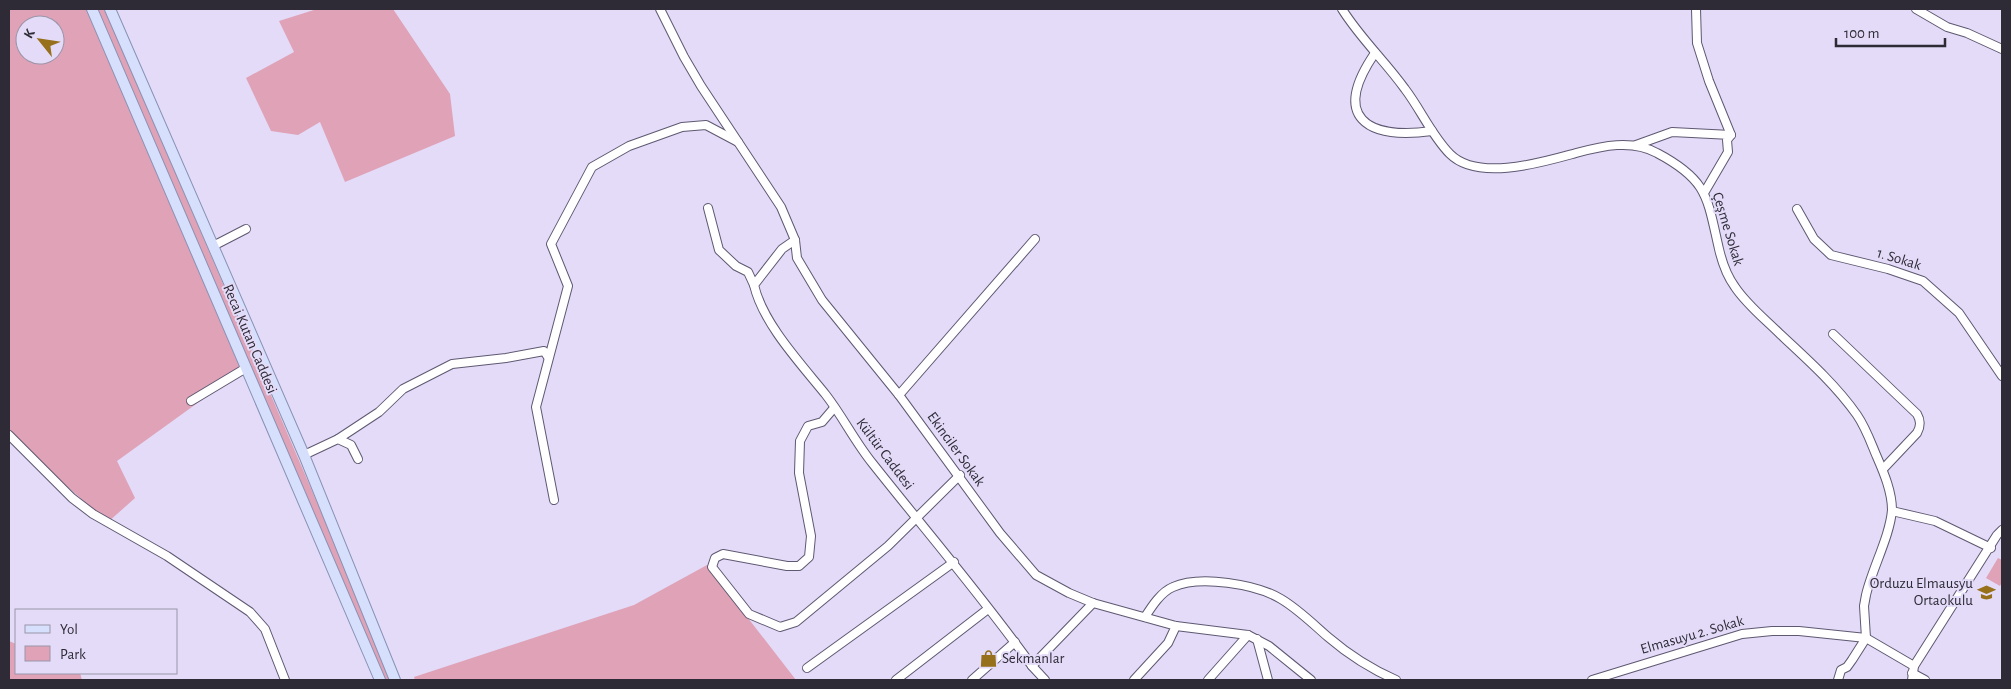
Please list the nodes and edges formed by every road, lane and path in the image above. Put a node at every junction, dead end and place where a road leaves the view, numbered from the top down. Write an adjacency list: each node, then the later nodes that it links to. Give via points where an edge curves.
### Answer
1 (92, 9): 23 (main road, Recai Kutan Caddesi)
2 (110, 9): 19 (main road, Recai Kutan Caddesi)
3 (660, 9): 11 (street, Ekinciler Sokak, via 693,72)
4 (1342, 9): 8 (street, Çeşme Sokak)
5 (1696, 9): 10 (street, via 1697,43)
6 (1916, 9): 7 (street, via 1947,27)
7 (2002, 49)
8 (1375, 53): 9 (street, Çeşme Sokak, via 1403,86); 9 (street, via 1356,87 1356,105 1362,119 1371,127 1386,132)
9 (1432, 131): 12 (street, Çeşme Sokak, via 1451,156 1461,162 1504,168 1540,163 1603,147)
10 (1731, 135): 12 (street, via 1672,132); 13 (street, via 1727,140 1726,157)
11 (740, 143): 18 (street, Ekinciler Sokak, via 781,207); 22 (street, via 706,125 682,127 629,146 592,167 551,244 568,286)
12 (1636, 145): 13 (street, Çeşme Sokak, via 1656,152 1684,170)
13 (1704, 193): 32 (street, Çeşme Sokak, via 1724,268 1734,287 1851,407)
14 (708, 208): 20 (street, Kültür Caddesi, via 719,250 748,272)
15 (1797, 209): 24 (street, 1. Sokak, via 1814,239 1831,254 1923,281 1959,313)
16 (246, 229): 19 (street)
17 (1035, 239): 25 (street)
18 (795, 240): 20 (street, via 782,249); 25 (street, Ekinciler Sokak, via 796,258 822,300)
19 (213, 246): 30 (main road, Recai Kutan Caddesi)
20 (754, 285): 27 (street, Kültür Caddesi, via 782,340)
21 (1833, 334): 32 (street, via 1920,420 1917,433)
22 (548, 357): 29 (street, via 544,351 452,364 402,389 379,412); 34 (street, via 536,407)
23 (246, 368): 26 (street); 52 (main road, Recai Kutan Caddesi)
24 (2002, 376)
25 (899, 395): 33 (street, Ekinciler Sokak)
26 (191, 401)
27 (834, 408): 36 (street, Kültür Caddesi, via 860,447); 36 (street, via 822,422 808,426 800,441 799,473 811,536 810,558 799,566 787,566 724,554 715,558 712,567 719,579 749,614 780,627 796,622 888,546)
28 (9, 436): 51 (street, via 72,498 93,514 167,556 250,612 265,629)
29 (338, 439): 30 (street); 31 (street, via 351,445)
30 (304, 455): 53 (main road, Recai Kutan Caddesi)
31 (358, 459)
32 (1883, 470): 35 (street, Çeşme Sokak)
33 (960, 476): 36 (street); 40 (street, Ekinciler Sokak, via 1000,533 1036,575)
34 (554, 500)
35 (1892, 511): 38 (street, via 1935,520); 45 (street, Çeşme Sokak, via 1866,595)
36 (916, 516): 39 (street, Kültür Caddesi)
37 (2002, 530): 38 (street)
38 (1991, 548): 50 (street)
39 (954, 562): 41 (street, Kültür Caddesi); 49 (street)
40 (1093, 603): 42 (street, Ekinciler Sokak); 48 (street)
41 (988, 609): 47 (street, Kültür Caddesi); 54 (street)
42 (1145, 617): 43 (street, Ekinciler Sokak); 61 (street, via 1173,587 1211,582 1257,588 1282,599 1346,652)
43 (1176, 626): 44 (street, Ekinciler Sokak); 57 (street, via 1168,643)
44 (1248, 635): 46 (street, Ekinciler Sokak); 58 (street)
45 (1866, 638): 50 (street, Elmasuyu 2. Sokak); 62 (street, Elmasuyu 2. Sokak, via 1799,631 1742,634); 63 (street, via 1847,667 1841,670)
46 (1257, 639): 59 (street); 60 (street, Ekinciler Sokak)
47 (1015, 642): 48 (street, Kültür Caddesi); 55 (street)
48 (1032, 666): 56 (street, Kültür Caddesi)
49 (807, 668)
50 (1913, 673): 64 (street, Elmasuyu 2. Sokak)
51 (285, 680)
52 (380, 680)
53 (395, 680)
54 (896, 680)
55 (972, 680)
56 (1045, 680)
57 (1134, 680)
58 (1208, 680)
59 (1268, 680)
60 (1311, 680)
61 (1396, 680)
62 (1592, 680)
63 (1838, 680)
64 (1925, 680)

